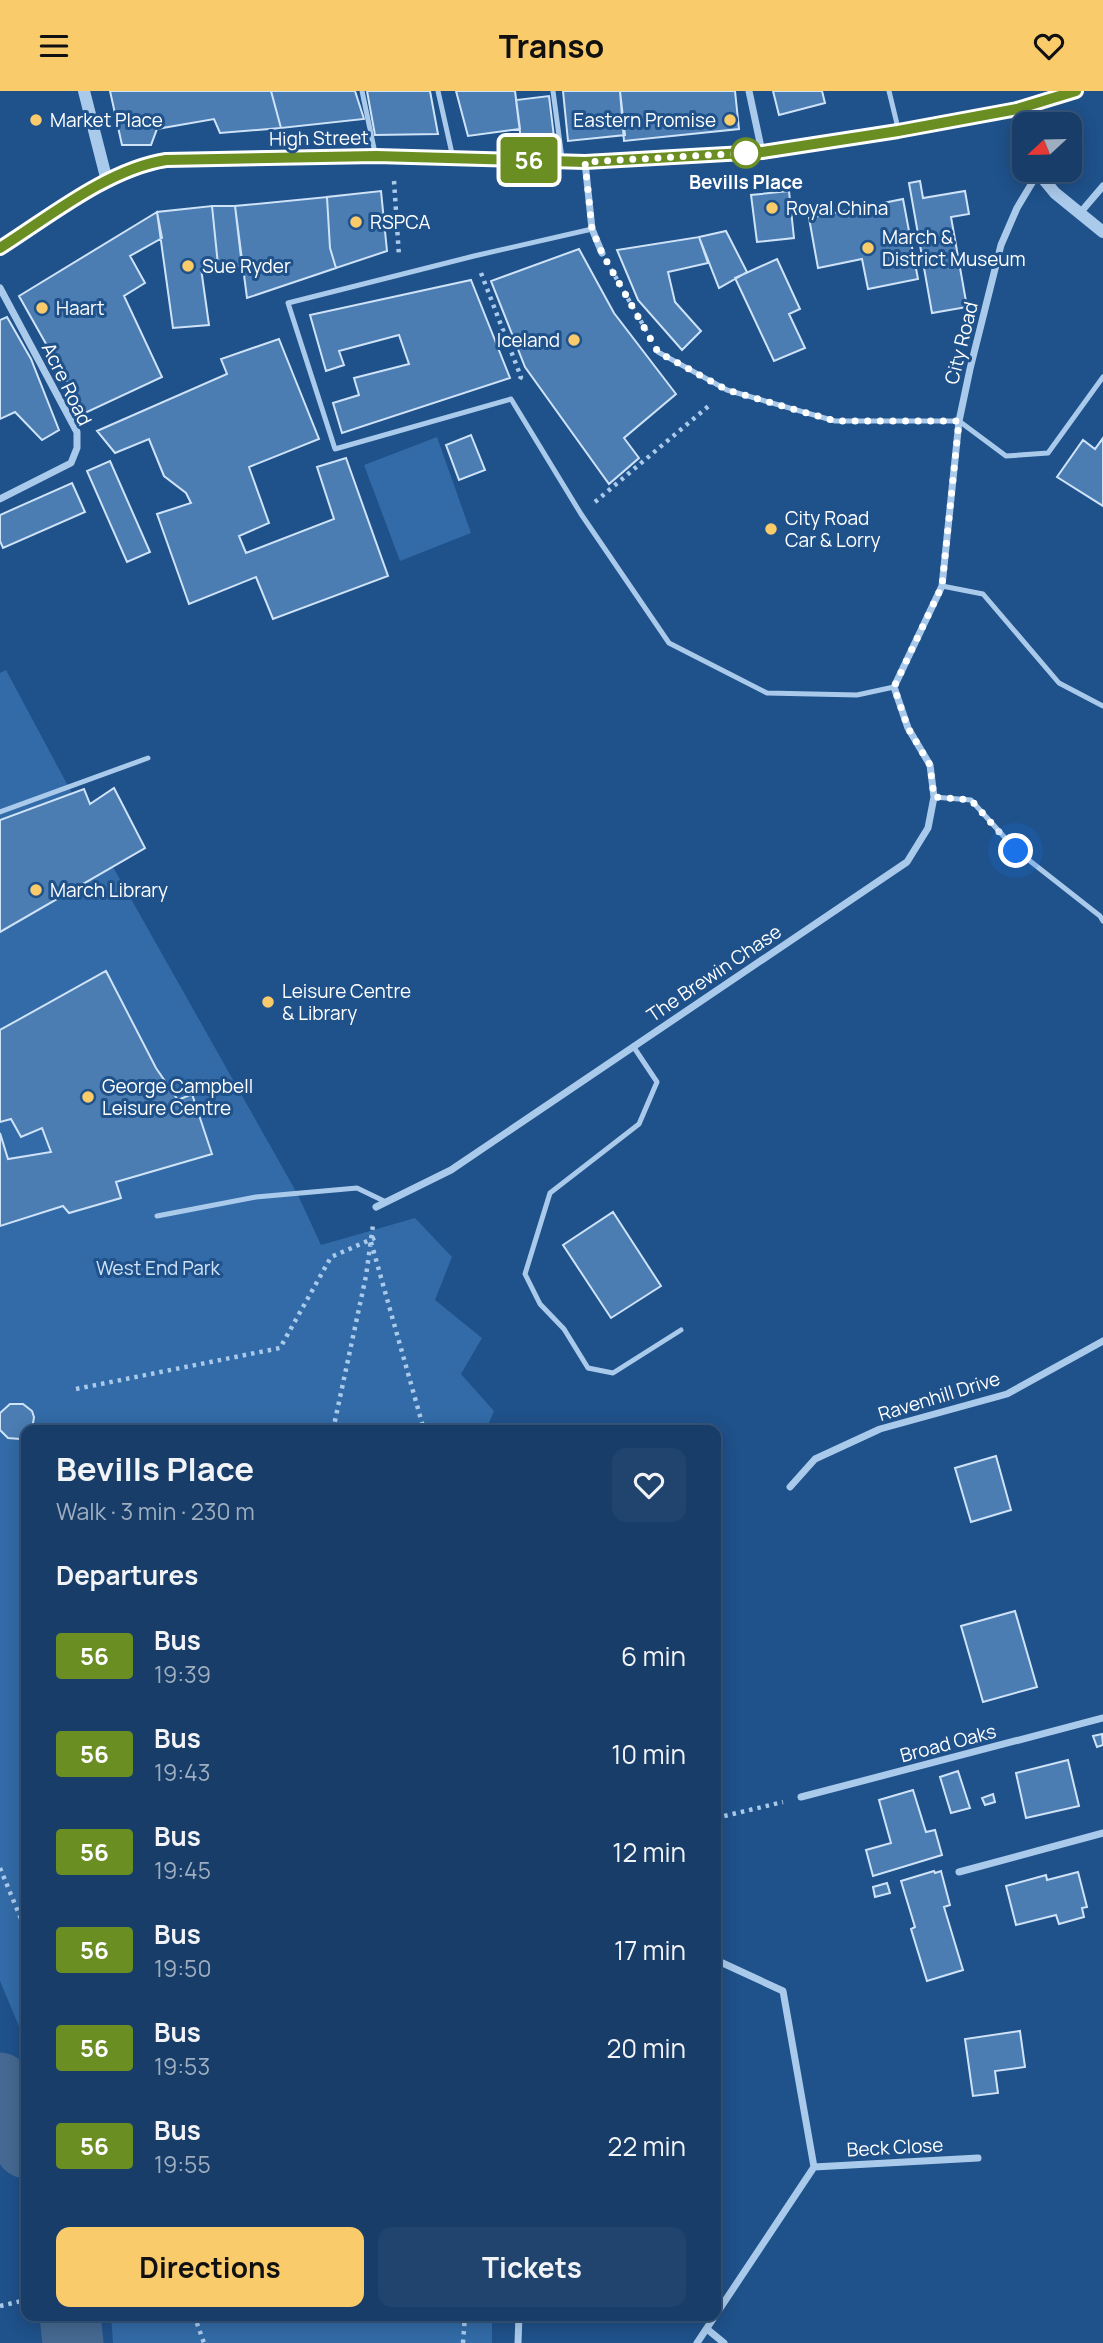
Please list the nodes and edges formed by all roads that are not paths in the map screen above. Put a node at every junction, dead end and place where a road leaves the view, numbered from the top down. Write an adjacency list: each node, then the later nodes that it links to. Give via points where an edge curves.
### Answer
1 (84, 91): 16 (street)
2 (362, 91): 12 (lane)
3 (438, 91): 13 (lane)
4 (553, 91): 14 (lane)
5 (749, 91): 11 (street)
6 (889, 91): 10 (lane)
7 (1076, 91): 8 (main road, High Street)
8 (1017, 109): 9 (street); 10 (main road, High Street)
9 (1018, 112)
10 (898, 131): 11 (main road, High Street)
11 (762, 152): 15 (main road, High Street)
12 (376, 156): 13 (main road, High Street); 16 (main road, High Street, via 166,160)
13 (453, 158): 14 (main road, High Street)
14 (563, 161): 15 (main road, High Street)
15 (585, 162): 21 (street)
16 (107, 181): 23 (main road, High Street)
17 (1031, 182): 28 (street, City Road, via 1001,245)
18 (1046, 182): 20 (street)
19 (1103, 186): 20 (street)
20 (1079, 214): 22 (street)
21 (592, 229): 24 (street); 31 (lane, via 288,303 335,449 511,399 581,514 669,643 767,693 857,695)
22 (1103, 232)
23 (0, 248)
24 (602, 253)
25 (0, 288): 29 (street, Acre Road, via 77,432 78,448 71,463)
26 (658, 352): 28 (lane, via 727,390 835,421)
27 (1103, 377): 28 (lane, via 1048,453 1006,456)
28 (959, 421): 30 (street, City Road)
29 (0, 499)
30 (942, 586): 31 (street, City Road); 32 (lane, via 984,594 1059,683)
31 (894, 687): 34 (street, The Brewin Chase, via 908,728 930,765)
32 (1103, 706)
33 (148, 758): 35 (lane)
34 (934, 797): 36 (lane, via 971,800 1016,851); 37 (street, The Brewin Chase, via 928,828 907,862)
35 (0, 811)
36 (1103, 921)
37 (633, 1046): 38 (street, The Brewin Chase, via 451,1170); 41 (lane, via 657,1082 639,1124 550,1193 525,1274 540,1304 564,1329 588,1368 612,1373)
38 (386, 1202): 39 (street, The Brewin Chase); 40 (lane, via 356,1188 256,1196)
39 (376, 1207)
40 (158, 1216)
41 (681, 1330)
42 (1103, 1341): 43 (street, Ravenhill Drive, via 1007,1394 880,1429 816,1458)
43 (790, 1487)
44 (1103, 1718): 45 (street, Broad Oaks)
45 (801, 1797)
46 (1103, 1833): 47 (street)
47 (959, 1872)
48 (721, 1962): 50 (street, via 783,1991)
49 (978, 2158): 50 (street, Beck Close)
50 (814, 2167): 51 (street)
51 (721, 2308)
52 (519, 2321): 55 (street)
53 (712, 2321): 54 (street)
54 (707, 2329): 56 (street); 57 (street)
55 (518, 2343)
56 (696, 2343)
57 (724, 2343)

